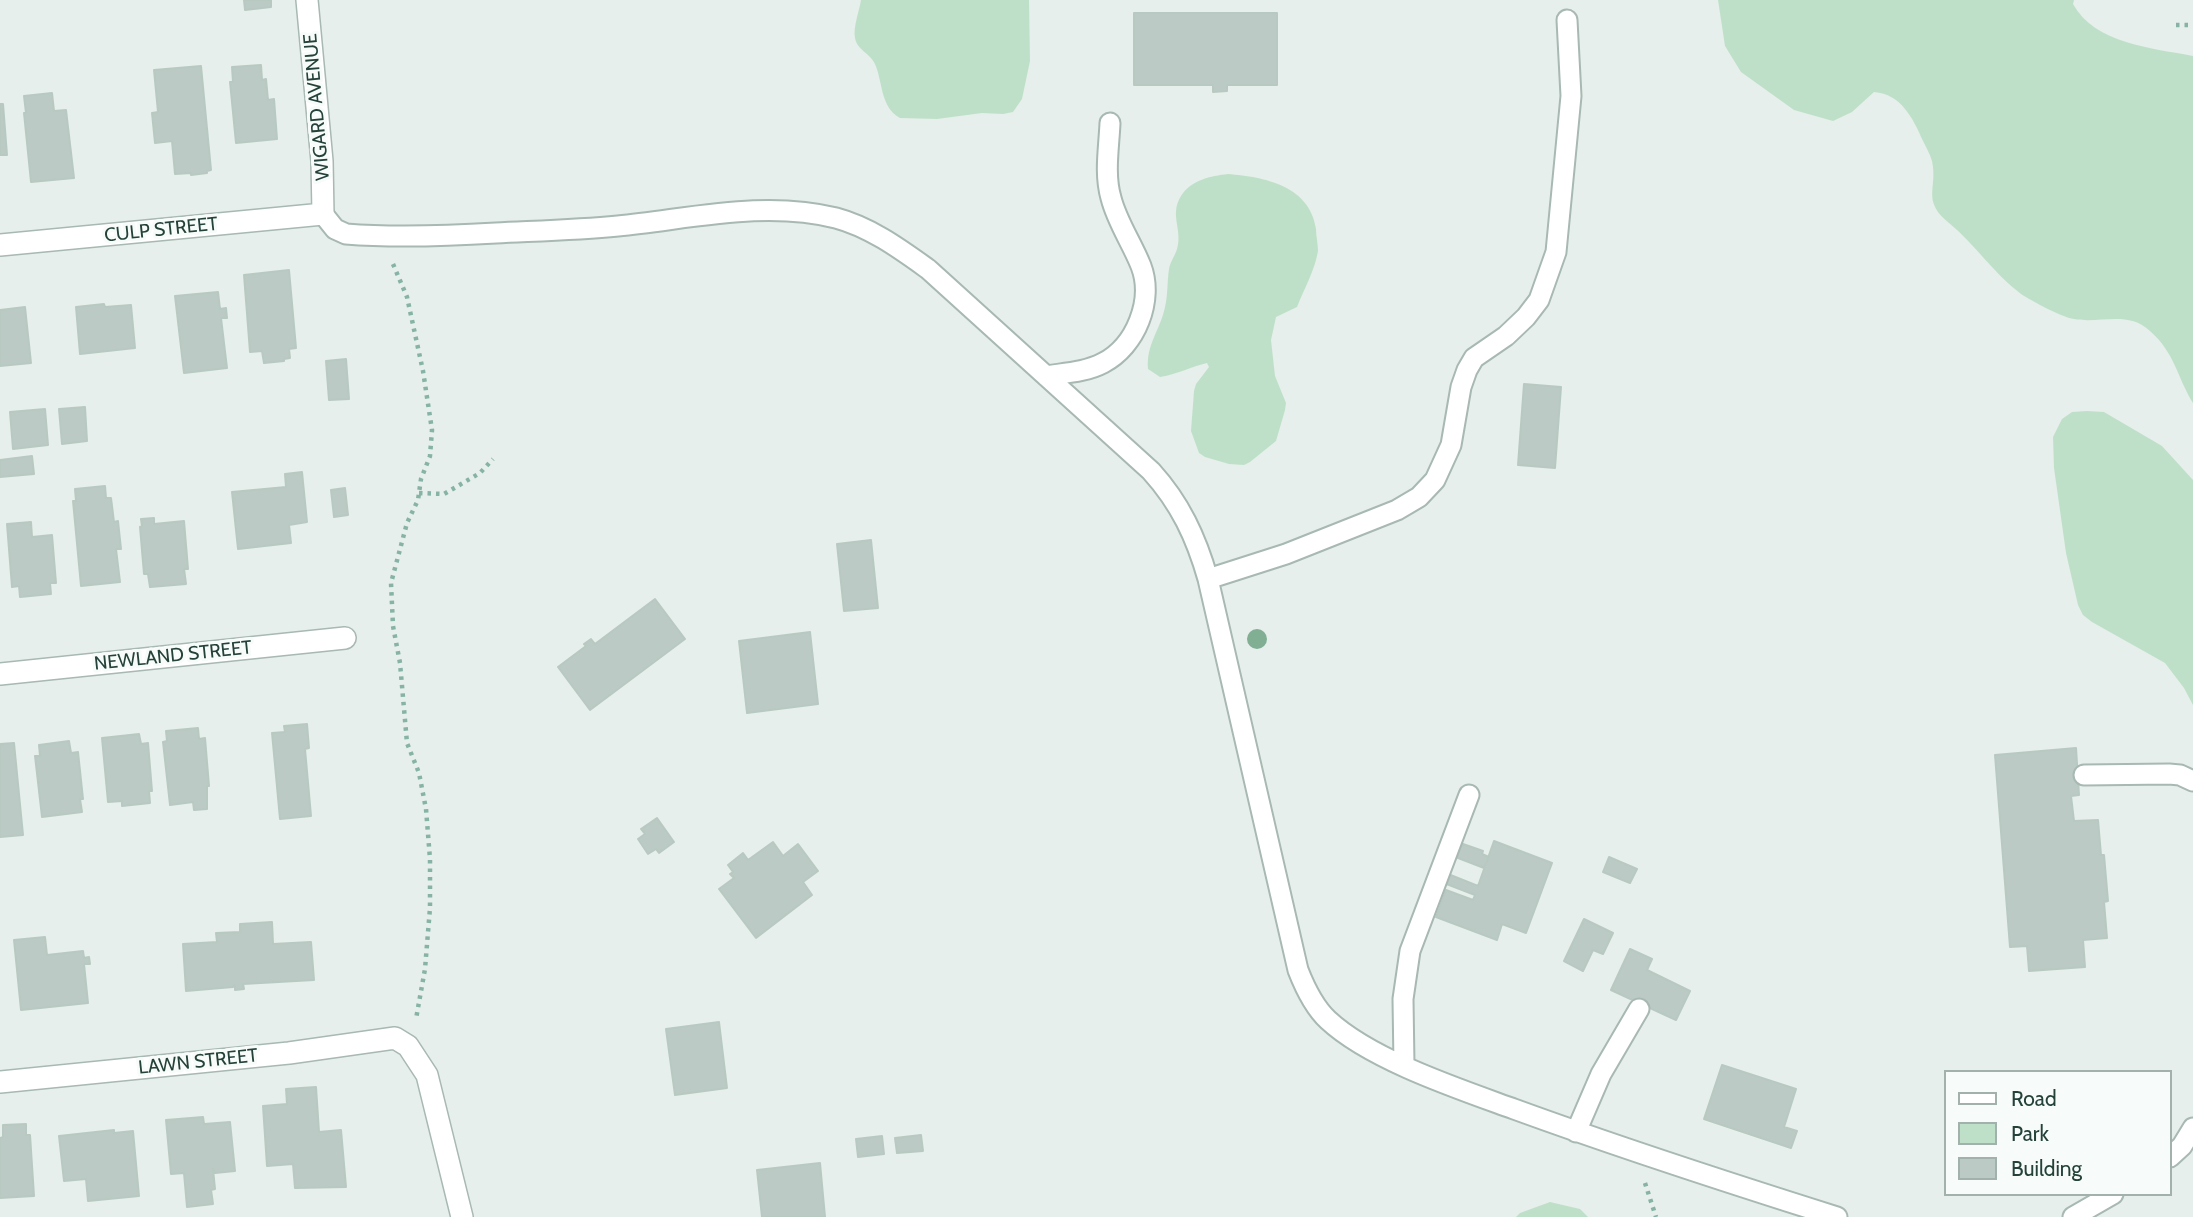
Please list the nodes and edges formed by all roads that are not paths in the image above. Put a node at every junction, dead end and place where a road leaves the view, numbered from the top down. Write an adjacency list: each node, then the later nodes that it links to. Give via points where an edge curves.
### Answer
1 (307, 0): 4 (street, WIGARD AVENUE)
2 (1567, 20): 7 (lane, via 1571,96 1556,252 1539,300 1506,336 1474,358 1467,370 1451,445 1435,480 1397,510)
3 (1110, 123): 6 (lane, via 1111,198 1141,268 1143,309 1121,350 1104,363)
4 (323, 214): 5 (street, CULP STREET); 6 (lane, via 346,234 383,236 582,229 742,211 837,219 868,230 929,269)
5 (0, 246)
6 (1046, 376): 7 (lane, via 1171,493 1187,521)
7 (1208, 579): 14 (lane, via 1301,979 1327,1019)
8 (345, 638): 9 (street, NEWLAND STREET)
9 (0, 674)
10 (2084, 775): 11 (lane, via 2169,774)
11 (2193, 781)
12 (1469, 795): 14 (lane, via 1410,951 1403,999)
13 (1639, 1009): 17 (lane, via 1601,1074)
14 (1404, 1065): 17 (lane)
15 (0, 1082): 20 (street, LAWN STREET, via 394,1038 408,1046 427,1075)
16 (2193, 1128): 18 (lane)
17 (1576, 1132): 21 (lane)
18 (2172, 1155)
19 (2110, 1196): 22 (lane)
20 (462, 1217)
21 (1837, 1217)
22 (2073, 1217)

